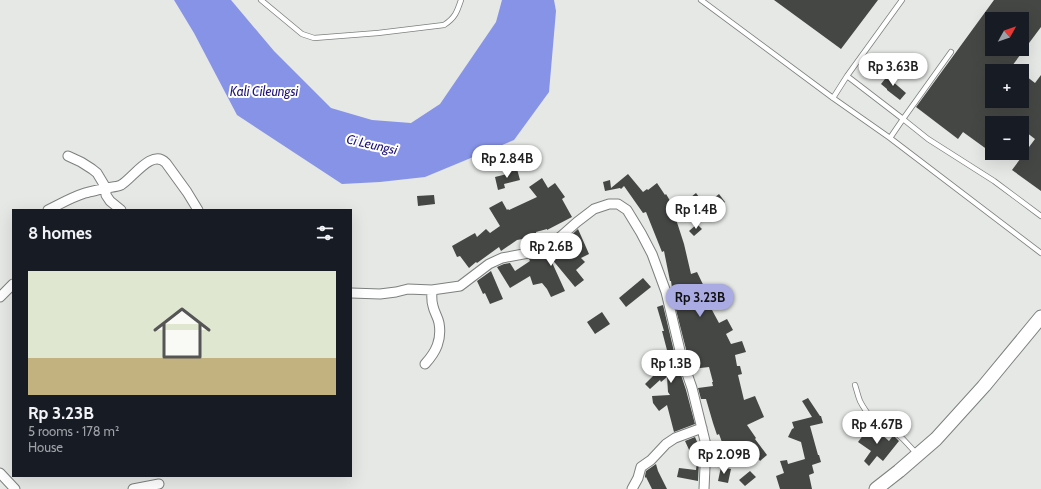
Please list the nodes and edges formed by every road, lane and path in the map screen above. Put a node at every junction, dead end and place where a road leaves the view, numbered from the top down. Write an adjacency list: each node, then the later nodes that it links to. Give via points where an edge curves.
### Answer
1 (261, 0): 2 (lane, via 302,34 314,38 444,25 457,12)
2 (461, 0)
3 (700, 0): 7 (lane)
4 (902, 0): 6 (lane)
5 (951, 52): 8 (lane)
6 (847, 76): 7 (lane); 8 (lane)
7 (833, 98): 9 (lane)
8 (903, 119): 9 (lane); 15 (lane)
9 (890, 138): 16 (lane)
10 (68, 156): 11 (street, via 97,173)
11 (106, 188): 12 (street, via 84,193); 13 (street, via 106,195); 14 (street, via 119,186 148,162 161,159)
12 (50, 209)
13 (120, 209)
14 (197, 209)
15 (1041, 216)
16 (1041, 253)
17 (12, 285): 20 (street)
18 (432, 290): 19 (street, via 408,289 380,294); 22 (street, via 432,302 440,324 440,334 436,350); 24 (street, via 460,286 502,258 544,248 594,209 618,204 627,210 652,254 666,292)
19 (352, 293)
20 (0, 298)
21 (1041, 317): 25 (street, via 984,386)
22 (425, 364)
23 (855, 385): 25 (lane, via 864,408 879,428 887,434 895,432 900,435)
24 (702, 428): 30 (street, via 666,444 641,468); 31 (street, via 706,449)
25 (918, 455): 32 (street)
26 (0, 473): 28 (street)
27 (159, 484): 29 (street)
28 (15, 489)
29 (133, 489)
30 (632, 489)
31 (704, 489)
32 (876, 489)

